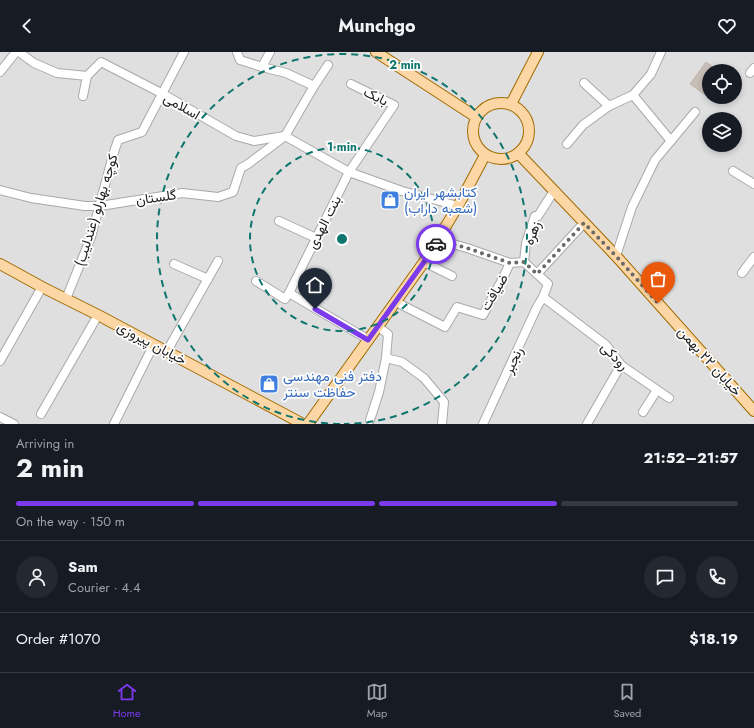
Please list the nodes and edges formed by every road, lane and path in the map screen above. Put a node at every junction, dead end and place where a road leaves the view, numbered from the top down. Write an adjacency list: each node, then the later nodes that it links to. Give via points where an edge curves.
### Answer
1 (18, 52): 10 (street); 11 (street, via 34,63 57,73)
2 (184, 52): 15 (street, کوچه بهارلو (عندلیب))
3 (237, 52): 9 (street, via 240,60)
4 (270, 52): 9 (street)
5 (376, 52): 21 (main road)
6 (538, 52): 18 (main road)
7 (661, 52): 16 (street, via 651,74)
8 (328, 66): 14 (street)
9 (262, 67): 14 (street, via 286,73)
10 (0, 72)
11 (87, 76): 15 (street, اسلامی, via 101,62); 17 (street)
12 (584, 83): 19 (street)
13 (351, 84): 28 (street, بابک, via 394,105)
14 (314, 86): 22 (street)
15 (163, 94): 22 (street, اسلامی, via 236,136 254,141); 32 (street, کوچه بهارلو (عندلیب), via 142,132 118,140)
16 (633, 95): 19 (street); 23 (street)
17 (83, 96)
18 (512, 104): 21 (main road, via 493,103 483,108); 25 (main road, via 525,115 530,131 528,140)
19 (609, 106): 24 (street, via 583,125)
20 (695, 112): 23 (street)
21 (476, 117): 26 (main road, via 473,134 475,142)
22 (285, 136): 28 (street); 32 (street, گلستان, via 241,168 234,192 218,197 182,193)
23 (671, 141): 38 (street, via 655,160 632,207)
24 (567, 144)
25 (518, 154): 26 (main road, via 499,160); 31 (main road, خیابان ۲۲ بهمن)
26 (485, 155): 33 (main road)
27 (733, 171): 29 (street)
28 (349, 172): 33 (street, via 402,192); 36 (street, بنت الهدی)
29 (754, 184)
30 (0, 190): 32 (street, گلستان, via 31,198)
31 (554, 191): 35 (main road, خیابان ۲۲ بهمن); 42 (street, زهره, via 538,216 535,216 526,243)
32 (100, 206): 54 (street, کوچه بهارلو (عندلیب), via 91,237)
33 (458, 206): 37 (main road)
34 (279, 221): 36 (street)
35 (584, 223): 38 (main road, خیابان ۲۲ بهمن); 47 (street)
36 (316, 238): 52 (street, بنت الهدی)
37 (438, 240): 41 (main road); 43 (street, زهره)
38 (616, 256): 66 (main road, خیابان ۲۲ بهمن)
39 (754, 257): 46 (street)
40 (218, 261): 49 (street)
41 (424, 262): 48 (street); 55 (main road)
42 (524, 262): 43 (street, زهره); 47 (street)
43 (510, 263): 55 (street, ضیافت, via 483,315 457,307 445,327)
44 (0, 264): 51 (main road, خیابان پیروزی)
45 (174, 264): 49 (street)
46 (742, 273)
47 (537, 274): 53 (street, via 548,284)
48 (452, 276)
49 (208, 279): 60 (street)
50 (256, 281): 52 (street, via 286,299)
51 (42, 287): 54 (main road, خیابان پیروزی); 62 (street)
52 (289, 293): 58 (street)
53 (543, 297): 63 (street, رودکی, via 606,345); 76 (street, رنجبر)
54 (66, 299): 56 (main road, خیابان پیروزی)
55 (396, 302): 57 (main road)
56 (98, 315): 59 (main road, خیابان پیروزی); 68 (street)
57 (378, 326): 58 (main road); 61 (street, via 388,334)
58 (368, 340): 74 (main road)
59 (154, 344): 60 (main road, خیابان پیروزی); 72 (street)
60 (167, 351): 73 (main road, خیابان پیروزی)
61 (386, 358): 70 (street); 75 (street, via 402,362 424,378 444,402)
62 (0, 361)
63 (622, 365): 64 (street, رودکی); 77 (street)
64 (656, 390): 65 (street, رودکی); 67 (street)
65 (669, 398)
66 (754, 411)
67 (643, 412)
68 (41, 414)
69 (0, 417): 71 (street)
70 (370, 420)
71 (14, 424)
72 (114, 424)
73 (303, 424)
74 (308, 424)
75 (442, 424)
76 (483, 424)
77 (587, 424)

